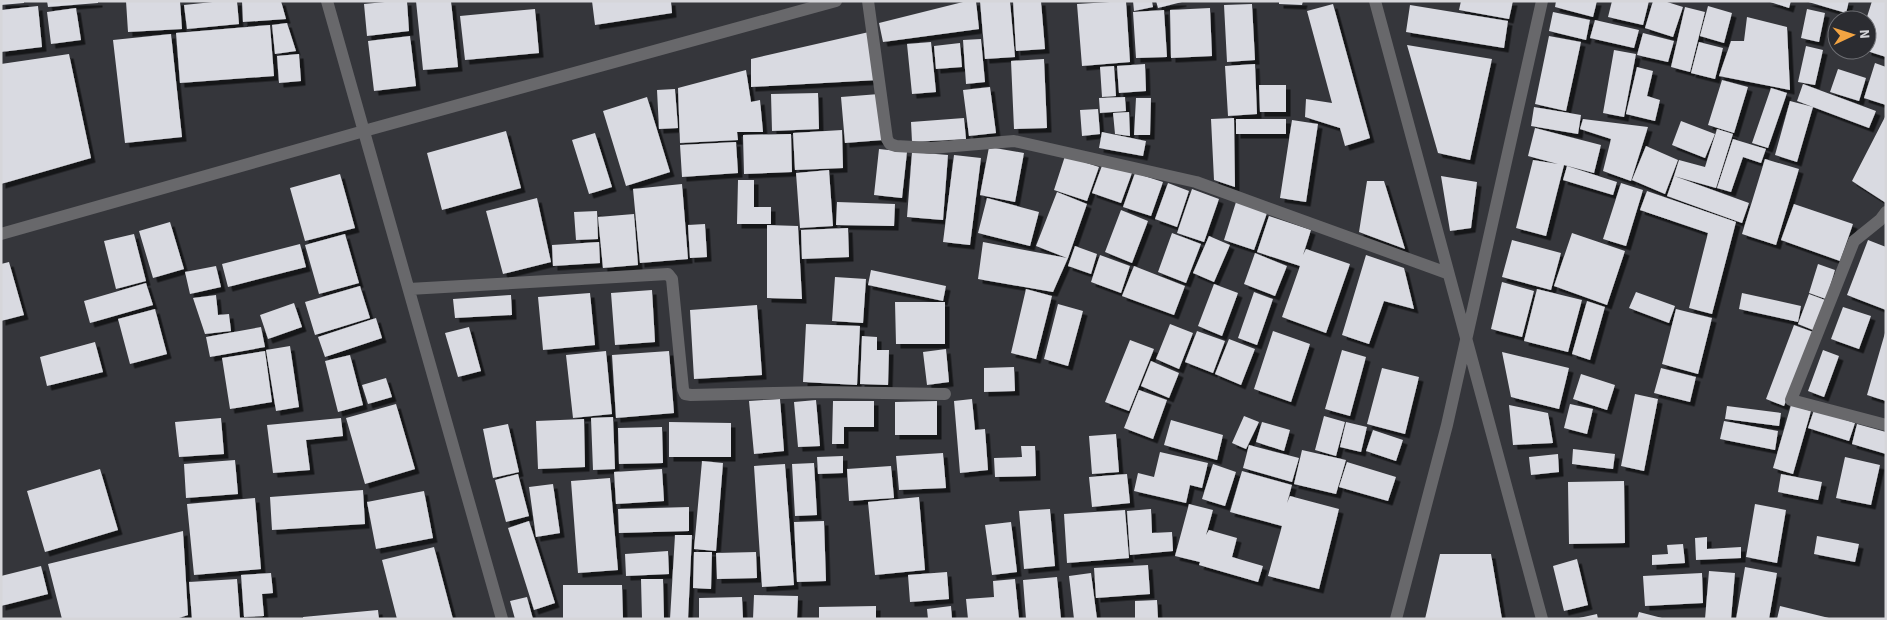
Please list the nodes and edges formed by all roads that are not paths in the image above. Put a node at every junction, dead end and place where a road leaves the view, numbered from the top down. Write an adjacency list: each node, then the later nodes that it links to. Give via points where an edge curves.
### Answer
1 (327, 1): 6 (street)
2 (836, 1): 6 (street)
3 (868, 1): 9 (street, via 890,144 931,148 1014,141 1196,182)
4 (1375, 1): 9 (street)
5 (1542, 1): 11 (street)
6 (364, 131): 8 (street); 10 (street)
7 (1884, 218): 13 (street, via 1854,241 1792,400)
8 (1, 234)
9 (1447, 272): 11 (street)
10 (409, 289): 12 (street, via 668,274 672,279 685,394); 14 (street)
11 (1467, 339): 15 (street); 16 (street)
12 (945, 394)
13 (1886, 425)
14 (502, 619)
15 (1396, 619)
16 (1542, 619)

